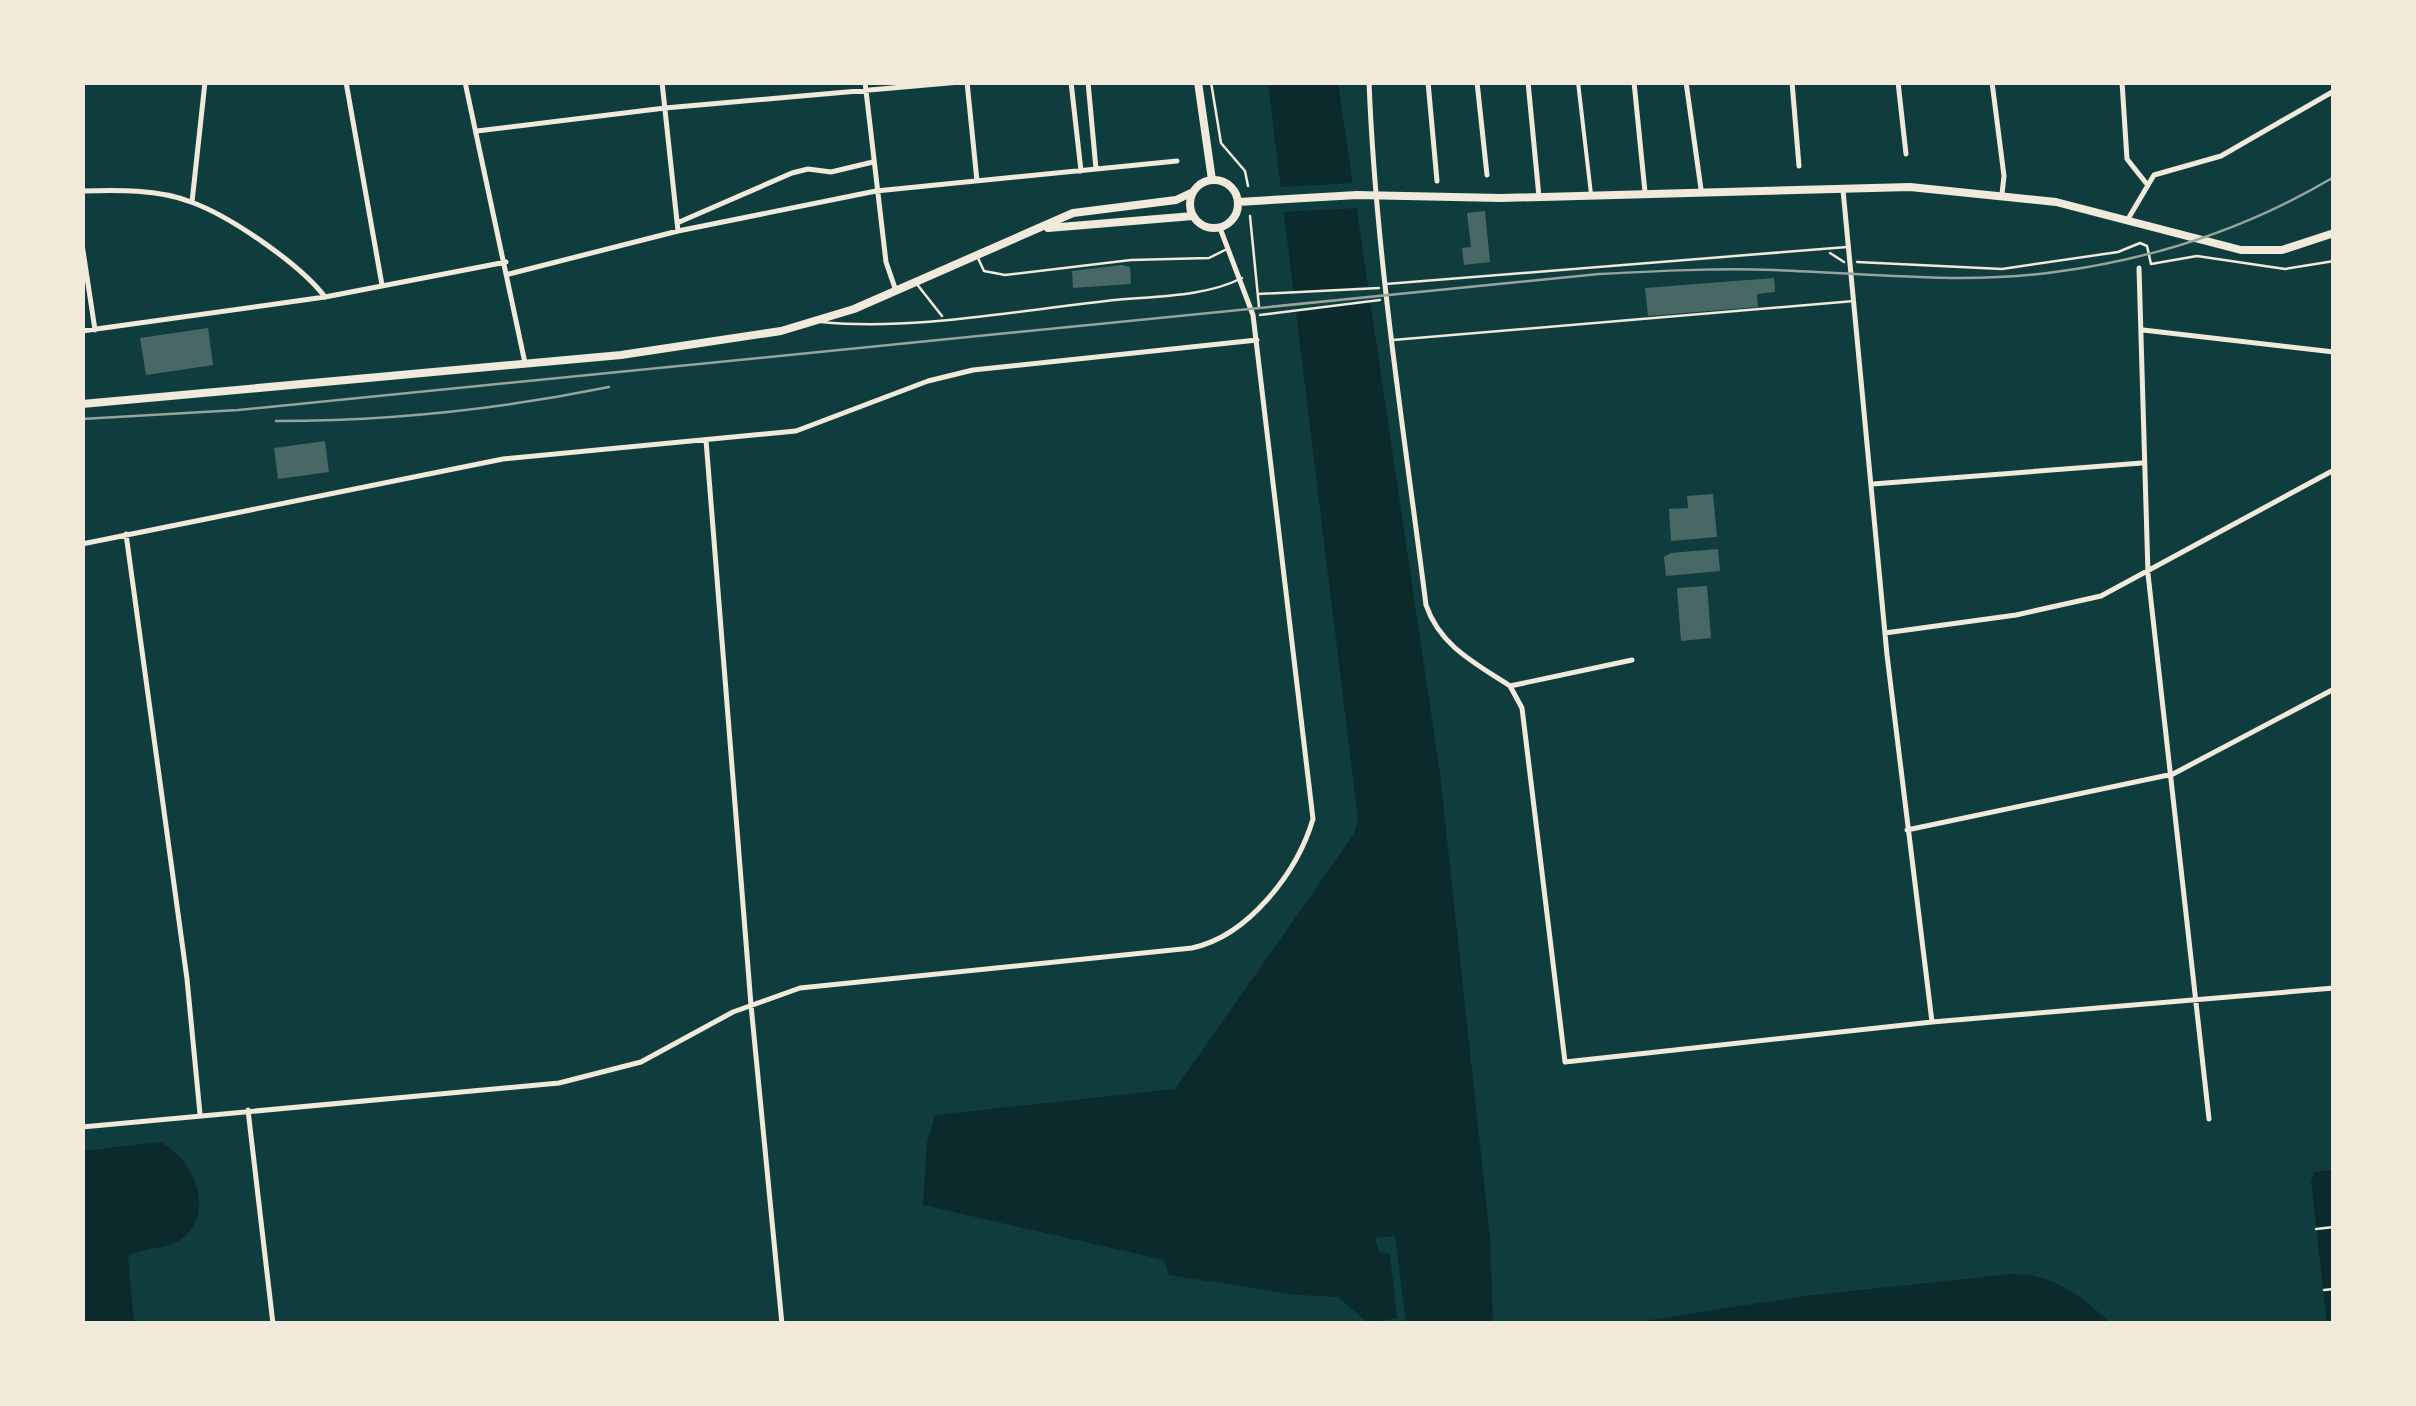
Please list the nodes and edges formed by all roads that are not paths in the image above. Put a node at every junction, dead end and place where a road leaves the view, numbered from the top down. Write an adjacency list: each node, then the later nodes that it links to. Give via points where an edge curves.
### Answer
1 (205, 82): 46 (street)
2 (346, 82): 64 (street)
3 (466, 82): 24 (street)
4 (662, 82): 23 (street)
5 (865, 82): 22 (street)
6 (964, 82): 22 (street); 32 (street)
7 (1071, 82): 30 (street)
8 (1088, 82): 29 (street)
9 (1198, 82): 33 (main road)
10 (1369, 82): 44 (street)
11 (1428, 82): 34 (street)
12 (1477, 82): 31 (street)
13 (1528, 82): 45 (street)
14 (1578, 82): 42 (street)
15 (1634, 82): 41 (street)
16 (1686, 82): 37 (street)
17 (1792, 82): 28 (street)
18 (1898, 82): 25 (street)
19 (1992, 82): 43 (street)
20 (2122, 82): 35 (street, via 2128,159)
21 (2334, 90): 35 (street, via 2221,156 2168,168)
22 (866, 92): 23 (street); 27 (street)
23 (665, 108): 24 (street); 50 (street)
24 (476, 131): 58 (street)
25 (1906, 154)
26 (1177, 161): 29 (street)
27 (873, 162): 39 (street); 50 (street, via 831,172 800,170)
28 (1800, 166)
29 (1096, 169): 30 (street)
30 (1080, 171): 32 (street)
31 (1487, 175)
32 (977, 180): 39 (street)
33 (1212, 180): 40 (main road); 47 (main road, via 1226,184)
34 (1437, 182)
35 (2146, 183): 49 (street)
36 (1842, 185): 37 (main road); 43 (main road); 55 (street)
37 (1701, 189): 41 (main road)
38 (82, 191): 46 (street)
39 (876, 191): 50 (street); 65 (street)
40 (1193, 192): 48 (main road); 52 (main road, via 1074,213)
41 (1645, 192): 42 (main road)
42 (1592, 194): 45 (main road)
43 (2002, 194): 49 (main road)
44 (1376, 196): 45 (main road); 47 (main road); 63 (street)
45 (1538, 197)
46 (192, 202): 66 (street, via 266,246)
47 (1238, 202): 51 (main road, via 1234,218)
48 (1193, 216): 51 (main road); 52 (main road)
49 (2128, 218): 53 (main road, via 2211,244 2261,251)
50 (678, 227): 60 (street)
51 (1220, 228): 56 (street)
52 (1033, 230): 57 (main road)
53 (2334, 234)
54 (82, 244): 70 (street)
55 (1848, 247): 63 (lane); 67 (street)
56 (1229, 249): 57 (lane, via 1209,258 1005,275 984,271); 61 (street)
57 (976, 254): 62 (main road)
58 (506, 262): 60 (street); 64 (street)
59 (2139, 268): 71 (street)
60 (509, 274): 76 (street)
61 (1242, 278): 68 (lane, via 1206,290); 73 (street)
62 (916, 282): 65 (main road); 68 (lane)
63 (1386, 284): 74 (street)
64 (382, 285): 66 (street)
65 (896, 291): 69 (main road)
66 (324, 297): 70 (street)
67 (1855, 301): 74 (lane); 81 (street)
68 (943, 318): 69 (lane)
69 (819, 322): 76 (main road, via 664,350)
70 (96, 330): 72 (street)
71 (2142, 330): 75 (street); 79 (street)
72 (82, 331)
73 (1256, 340): 78 (street, via 973,370 810,428); 93 (street, via 1313,819 1295,858 1242,924 1212,943 824,984)
74 (1392, 340): 87 (street, via 1426,605 1447,642)
75 (2334, 352)
76 (526, 363): 77 (main road)
77 (82, 404)
78 (706, 440): 82 (street, via 455,466); 93 (street)
79 (2142, 463): 81 (street); 84 (street)
80 (2334, 470): 84 (street)
81 (1873, 484): 85 (street)
82 (126, 534): 83 (street); 96 (street)
83 (82, 544)
84 (2148, 574): 85 (street, via 2078,603); 89 (street)
85 (1886, 633): 90 (street)
86 (1632, 660): 87 (street)
87 (1510, 686): 94 (street, via 1522,708 1565,1062)
88 (2334, 689): 89 (street)
89 (2173, 774): 90 (street); 92 (street)
90 (1907, 830): 94 (street)
91 (2334, 988): 92 (street)
92 (2198, 997): 94 (street); 97 (street)
93 (751, 1004): 95 (street, via 660,1055 576,1080); 100 (street)
94 (1932, 1022)
95 (248, 1110): 96 (street); 99 (street)
96 (200, 1114): 98 (street)
97 (2209, 1119)
98 (82, 1126)
99 (273, 1324)
100 (782, 1324)

